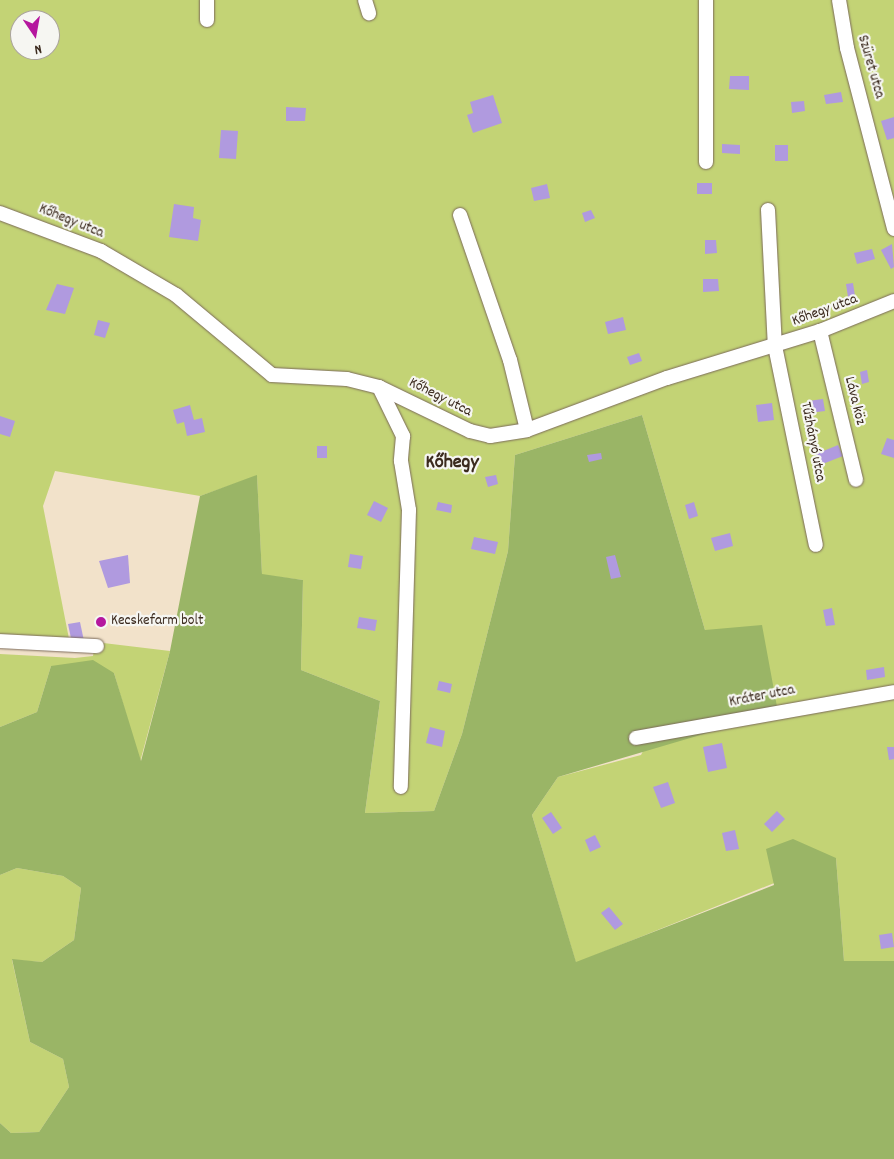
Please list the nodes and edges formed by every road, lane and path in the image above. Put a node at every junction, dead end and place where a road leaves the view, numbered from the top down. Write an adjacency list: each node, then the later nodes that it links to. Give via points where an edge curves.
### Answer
1 (207, 0): 4 (street)
2 (706, 0): 5 (street)
3 (839, 0): 9 (street, Szüret utca, via 847,48)
4 (207, 20)
5 (706, 162)
6 (768, 210): 12 (street, Tűzhányó utca)
7 (0, 213): 13 (street, Kőhegy utca, via 101,251 176,295 272,376 347,379)
8 (460, 215): 14 (street, via 510,360)
9 (894, 229)
10 (894, 300): 11 (street, Kőhegy utca)
11 (820, 331): 12 (street, Kőhegy utca); 15 (street, Láva köz)
12 (775, 346): 14 (street, Kőhegy utca, via 667,378); 16 (street, Tűzhányó utca)
13 (379, 387): 14 (street, Kőhegy utca, via 470,431 490,436); 21 (street, via 403,436 401,461 409,510)
14 (527, 430)
15 (856, 480)
16 (816, 545)
17 (0, 642): 18 (street)
18 (96, 646)
19 (894, 692): 20 (street, Kráter utca)
20 (636, 738)
21 (401, 787)

